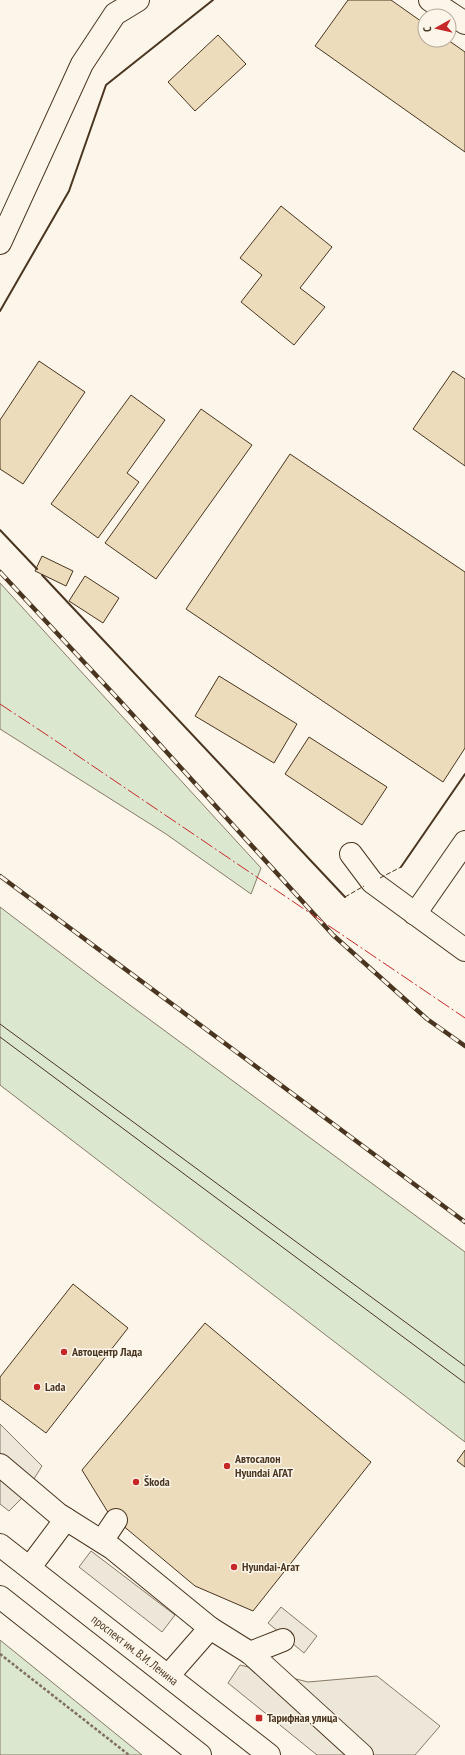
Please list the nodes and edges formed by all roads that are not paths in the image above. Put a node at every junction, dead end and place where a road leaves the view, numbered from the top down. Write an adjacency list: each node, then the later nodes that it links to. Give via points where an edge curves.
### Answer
1 (138, 0): 4 (main road, via 114,14 82,64)
2 (430, 0): 3 (main road)
3 (465, 23)
4 (0, 243)
5 (465, 842): 7 (main road)
6 (351, 854): 7 (main road, via 372,882)
7 (415, 914): 8 (main road)
8 (465, 950)
9 (0, 1465): 10 (main road)
10 (66, 1519): 12 (main road); 14 (main road)
11 (116, 1520): 12 (main road)
12 (102, 1541): 16 (main road)
13 (0, 1545): 14 (main road, проспект им. В.И. Ленина)
14 (30, 1567): 19 (main road, проспект им. В.И. Ленина)
15 (0, 1597): 20 (main road)
16 (210, 1628): 18 (main road); 19 (main road)
17 (283, 1640): 18 (main road)
18 (250, 1653): 22 (main road)
19 (168, 1676): 21 (main road, проспект им. В.И. Ленина)
20 (200, 1755)
21 (269, 1755)
22 (362, 1755)

